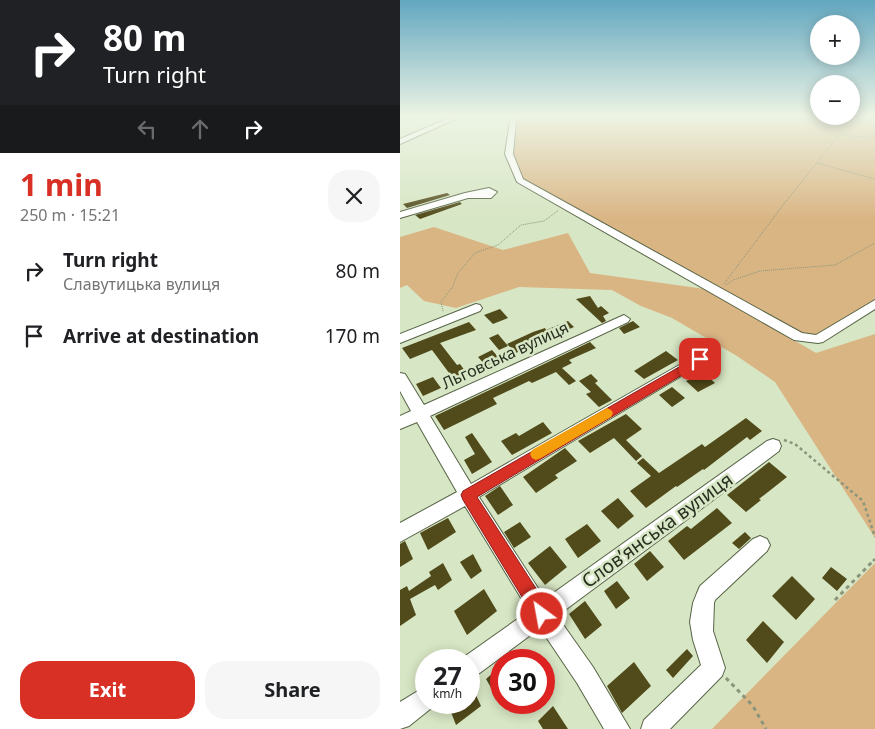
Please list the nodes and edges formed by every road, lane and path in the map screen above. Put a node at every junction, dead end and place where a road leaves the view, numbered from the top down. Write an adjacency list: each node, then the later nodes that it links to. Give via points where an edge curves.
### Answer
1 (509, 151): 6 (street, via 520,180)
2 (826, 151): 3 (path)
3 (817, 163): 4 (path); 9 (path)
4 (875, 179)
5 (477, 194): 7 (street)
6 (566, 206): 9 (street); 12 (path, via 544,221 521,225 498,245 475,253 458,273 441,302)
7 (400, 215)
8 (875, 243): 9 (path, via 834,265 760,272 733,280)
9 (718, 292): 10 (street, via 799,337 818,338)
10 (875, 304)
11 (476, 308): 12 (street)
12 (446, 320): 14 (street)
13 (624, 320): 17 (street, Льговська вулиця)
14 (400, 339)
15 (700, 359): 20 (street)
16 (400, 378): 17 (street)
17 (421, 413): 18 (street, Льговська вулиця); 20 (street)
18 (400, 423)
19 (773, 446): 22 (path, via 785,440 795,444 862,501); 26 (street, Словʼянська вулиця)
20 (468, 495): 21 (street); 26 (street)
21 (400, 533)
22 (875, 536)
23 (760, 545): 28 (street, via 707,592 702,602 702,636)
24 (875, 559): 25 (path)
25 (835, 600)
26 (542, 614): 27 (street, Словʼянська вулиця); 31 (street)
27 (480, 659)
28 (714, 668): 32 (street); 33 (path, via 753,706)
29 (415, 706): 30 (street)
30 (400, 717)
31 (618, 729)
32 (653, 729)
33 (766, 729)

